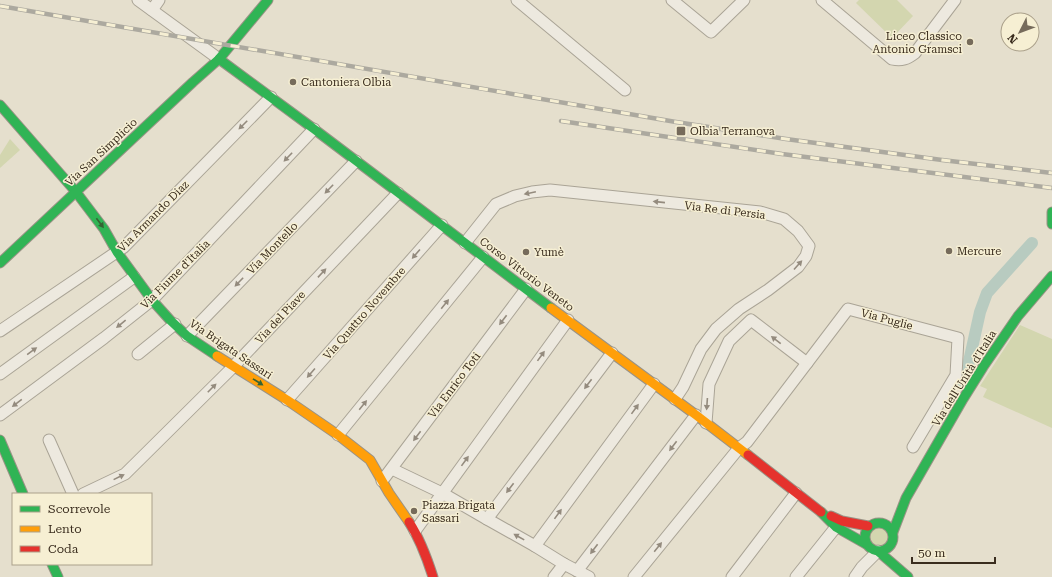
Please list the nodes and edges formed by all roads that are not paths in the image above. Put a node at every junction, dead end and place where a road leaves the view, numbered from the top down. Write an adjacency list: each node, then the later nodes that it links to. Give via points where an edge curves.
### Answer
1 (138, 0): 9 (street)
2 (159, 0): 9 (street)
3 (268, 0): 10 (main road, Via San Simplicio)
4 (517, 0): 11 (street)
5 (672, 0): 6 (street, via 711,32)
6 (744, 0)
7 (822, 0): 8 (street, via 892,59 901,60 915,53)
8 (955, 0)
9 (152, 10): 10 (street)
10 (219, 59): 12 (main road, Corso Vittorio Veneto); 16 (main road, Via San Simplicio)
11 (625, 90)
12 (271, 97): 14 (main road, Corso Vittorio Veneto); 22 (street, Via Armando Diaz, one-way to 22)
13 (0, 105): 16 (main road, Via Brigata Sassari)
14 (314, 129): 15 (main road, Corso Vittorio Veneto); 28 (street, Via Fiume d'Italia, one-way to 28)
15 (356, 161): 17 (main road, Corso Vittorio Veneto); 32 (street, Via Montello, one-way to 32)
16 (76, 192): 22 (main road, Via Brigata Sassari, one-way to 22, via 104,229); 24 (main road, Via San Simplicio)
17 (398, 193): 20 (main road, Corso Vittorio Veneto); 36 (street, Via del Piave, one-way to 17)
18 (1052, 212): 19 (main road)
19 (1052, 224)
20 (442, 225): 21 (main road, Corso Vittorio Veneto); 40 (street, Via Quattro Novembre, one-way to 40)
21 (465, 243): 23 (main road, Corso Vittorio Veneto); 39 (street, Via Re di Persia, one-way to 21, via 701,349 716,329 739,309 798,267 806,256 809,246 798,231 784,219 760,212 550,190 515,196 496,204)
22 (117, 252): 26 (main road, Via Brigata Sassari); 31 (street, Via Armando Diaz)
23 (483, 257): 27 (main road, Corso Vittorio Veneto); 44 (street, one-way to 23)
24 (0, 263)
25 (1052, 276): 56 (main road, Via dell'Unità d'Italia, via 1018,316 983,366)
26 (134, 277): 28 (main road, Via Brigata Sassari); 37 (street, one-way to 26)
27 (526, 289): 29 (main road, Corso Vittorio Veneto); 49 (street, Via Enrico Toti, one-way to 49)
28 (152, 300): 30 (main road, Via Brigata Sassari); 42 (street, Via Fiume d'Italia, one-way to 42)
29 (568, 320): 33 (main road, Corso Vittorio Veneto); 54 (street, one-way to 29)
30 (175, 324): 32 (main road, Via Brigata Sassari); 34 (street)
31 (0, 331)
32 (188, 336): 36 (main road, Via Brigata Sassari)
33 (612, 353): 38 (main road, Corso Vittorio Veneto); 59 (street, one-way to 59)
34 (138, 354)
35 (807, 363): 43 (street, one-way to 43, via 750,320 729,342 709,384); 47 (street, Via Puglie, via 848,309 958,338 956,375); 48 (street, Via Puglie, via 747,442)
36 (233, 366): 40 (main road, Via Brigata Sassari, one-way to 40); 53 (street, Via del Piave, one-way to 36, via 125,474)
37 (0, 374)
38 (654, 384): 39 (main road, Corso Vittorio Veneto); 66 (street, one-way to 38)
39 (675, 399): 41 (main road, Corso Vittorio Veneto)
40 (287, 400): 44 (main road, Via Brigata Sassari)
41 (696, 415): 43 (main road, Corso Vittorio Veneto); 71 (street, one-way to 71)
42 (0, 416)
43 (706, 423): 48 (main road, Corso Vittorio Veneto)
44 (338, 436): 50 (main road, Via Brigata Sassari, via 370,460)
45 (0, 440): 51 (main road)
46 (49, 440): 52 (street)
47 (913, 447)
48 (739, 448): 55 (main road, Corso Vittorio Veneto); 76 (street, Via Puglie, one-way to 48)
49 (392, 469): 50 (street, Via Enrico Toti); 54 (street)
50 (382, 481): 62 (main road)
51 (22, 493)
52 (73, 493)
53 (85, 493)
54 (442, 493): 59 (street); 62 (street)
55 (796, 493): 57 (main road, Corso Vittorio Veneto); 77 (street)
56 (906, 498): 58 (main road, Via dell'Unità d'Italia); 63 (main road, Via dell'Unità d'Italia)
57 (820, 511): 60 (main road, Corso Vittorio Veneto, via 842,521); 61 (main road, Corso Vittorio Veneto)
58 (884, 517): 60 (main road); 63 (main road, via 883,523)
59 (487, 519): 66 (street, one-way to 59)
60 (868, 526): 65 (main road, via 864,535)
61 (836, 527): 65 (main road, Corso Vittorio Veneto); 78 (street)
62 (415, 531): 73 (main road)
63 (893, 532): 64 (main road, Via dell'Unità d'Italia)
64 (892, 542): 67 (main road, via 883,551); 80 (main road)
65 (866, 544): 67 (main road, Corso Vittorio Veneto); 70 (street)
66 (535, 546): 68 (street)
67 (878, 551): 70 (street); 80 (main road)
68 (564, 564): 71 (street); 74 (street)
69 (52, 565): 72 (main road)
70 (862, 567): 79 (street)
71 (577, 571): 75 (street)
72 (58, 577)
73 (434, 577)
74 (554, 577)
75 (589, 577)
76 (634, 577)
77 (732, 577)
78 (796, 577)
79 (855, 577)
80 (909, 577)

